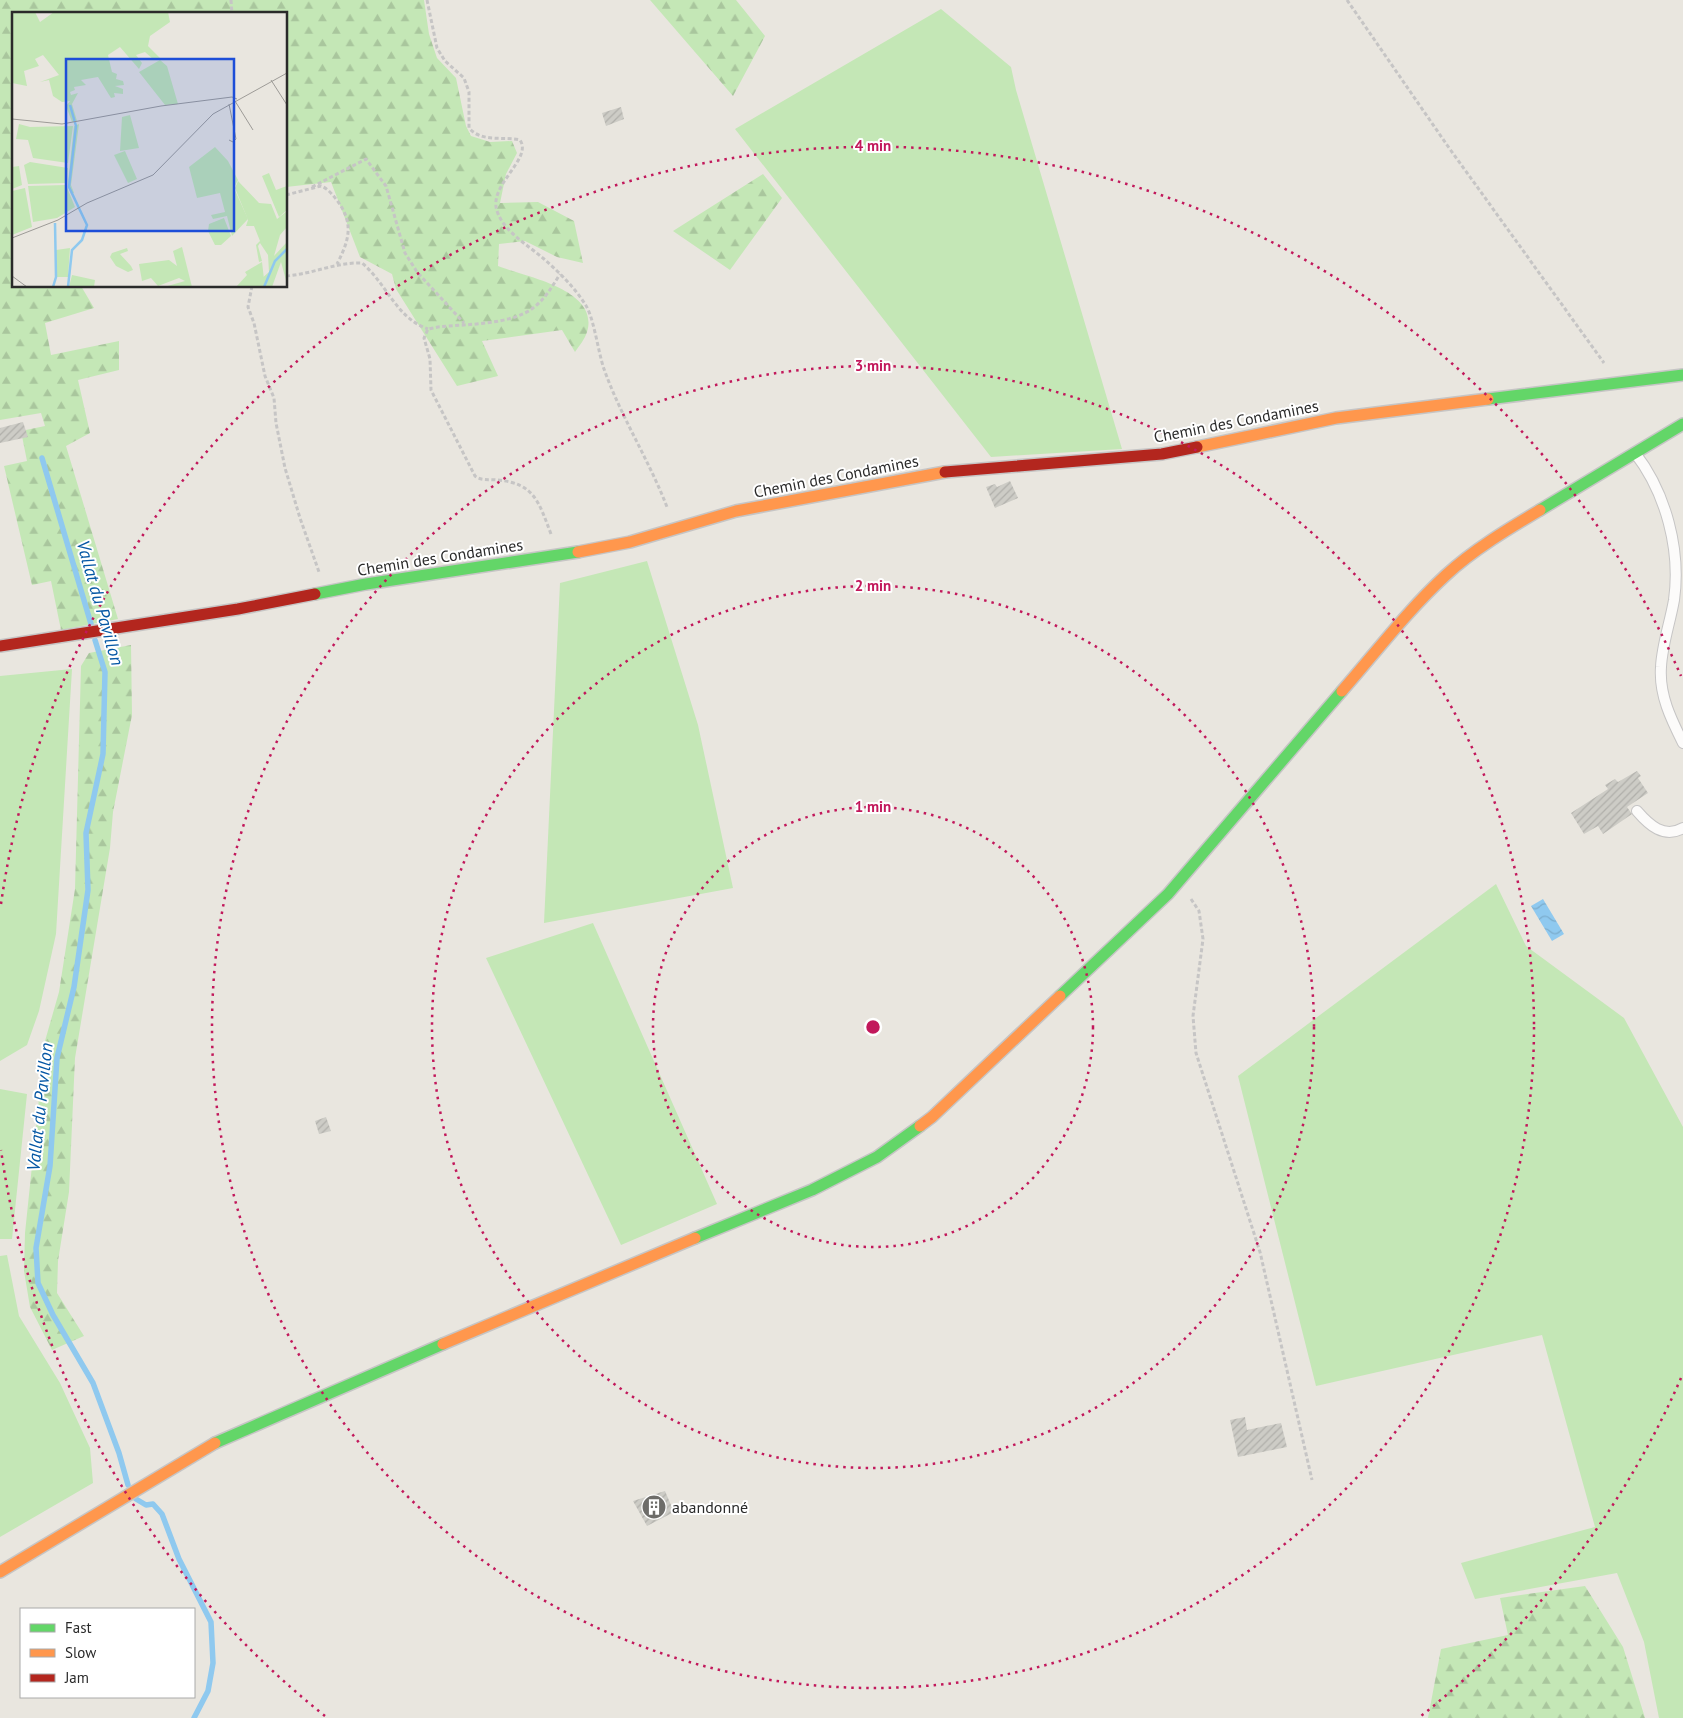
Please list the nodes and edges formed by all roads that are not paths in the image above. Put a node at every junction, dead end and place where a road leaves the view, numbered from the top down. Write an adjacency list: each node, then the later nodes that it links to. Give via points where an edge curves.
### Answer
1 (1683, 375): 4 (street, Chemin des Condamines, via 1336,418 1162,454 958,470 736,512 630,542 560,556)
2 (1683, 424): 3 (street)
3 (1634, 452): 5 (lane, via 1654,486 1675,553 1674,600 1661,668 1665,703); 8 (street, via 1509,528 1447,574 1410,612 1168,894 932,1118 877,1157 812,1190 495,1321 210,1445)
4 (0, 646)
5 (1683, 743)
6 (1637, 811): 7 (lane, via 1655,829 1673,832)
7 (1683, 828)
8 (0, 1572)

